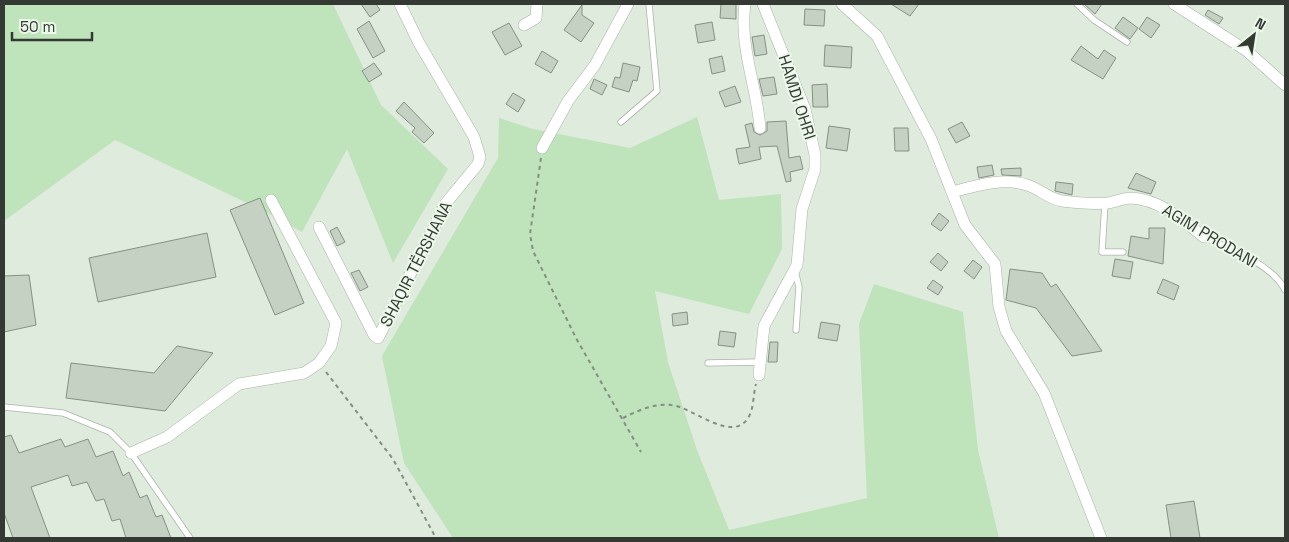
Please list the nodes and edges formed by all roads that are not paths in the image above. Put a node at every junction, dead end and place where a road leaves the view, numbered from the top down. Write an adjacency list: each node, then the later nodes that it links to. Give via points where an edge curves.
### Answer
1 (400, 4): 19 (street, SHAQIR TËRSHANA, via 474,137 480,157 478,164 446,203 378,338)
2 (537, 4): 10 (street, via 536,18)
3 (628, 4): 15 (street, via 595,65 568,101)
4 (649, 4): 13 (lane, via 657,91)
5 (745, 4): 14 (street, via 747,64)
6 (763, 4): 22 (street, HAMDI OHRI, via 805,109 815,156 815,169 802,209)
7 (842, 4): 16 (street, via 877,36 931,139)
8 (1077, 4): 11 (lane)
9 (1175, 4): 12 (street, via 1247,52)
10 (524, 25)
11 (1127, 42)
12 (1285, 85)
13 (621, 122)
14 (760, 128)
15 (542, 148)
16 (952, 192): 18 (street, AGIM PRODANI, via 990,184 1019,183 1054,199); 31 (street, via 965,225 995,264 999,307 1006,331 1046,400)
17 (271, 200): 29 (street, via 336,323 331,346 320,363 304,373 239,384 167,437)
18 (1105, 203): 20 (street, AGIM PRODANI, via 1129,198 1156,204); 21 (lane, via 1102,252)
19 (319, 228)
20 (1204, 236): 23 (lane, AGIM PRODANI, via 1274,275)
21 (1123, 252)
22 (795, 271): 24 (lane, via 798,286); 25 (street, HAMDI OHRI, via 764,326)
23 (1285, 290)
24 (796, 330)
25 (759, 362): 26 (lane); 27 (street, HAMDI OHRI)
26 (708, 363)
27 (759, 375)
28 (4, 407): 29 (lane, via 63,413 79,418 110,432)
29 (131, 452): 30 (lane)
30 (190, 538)
31 (1101, 538)

